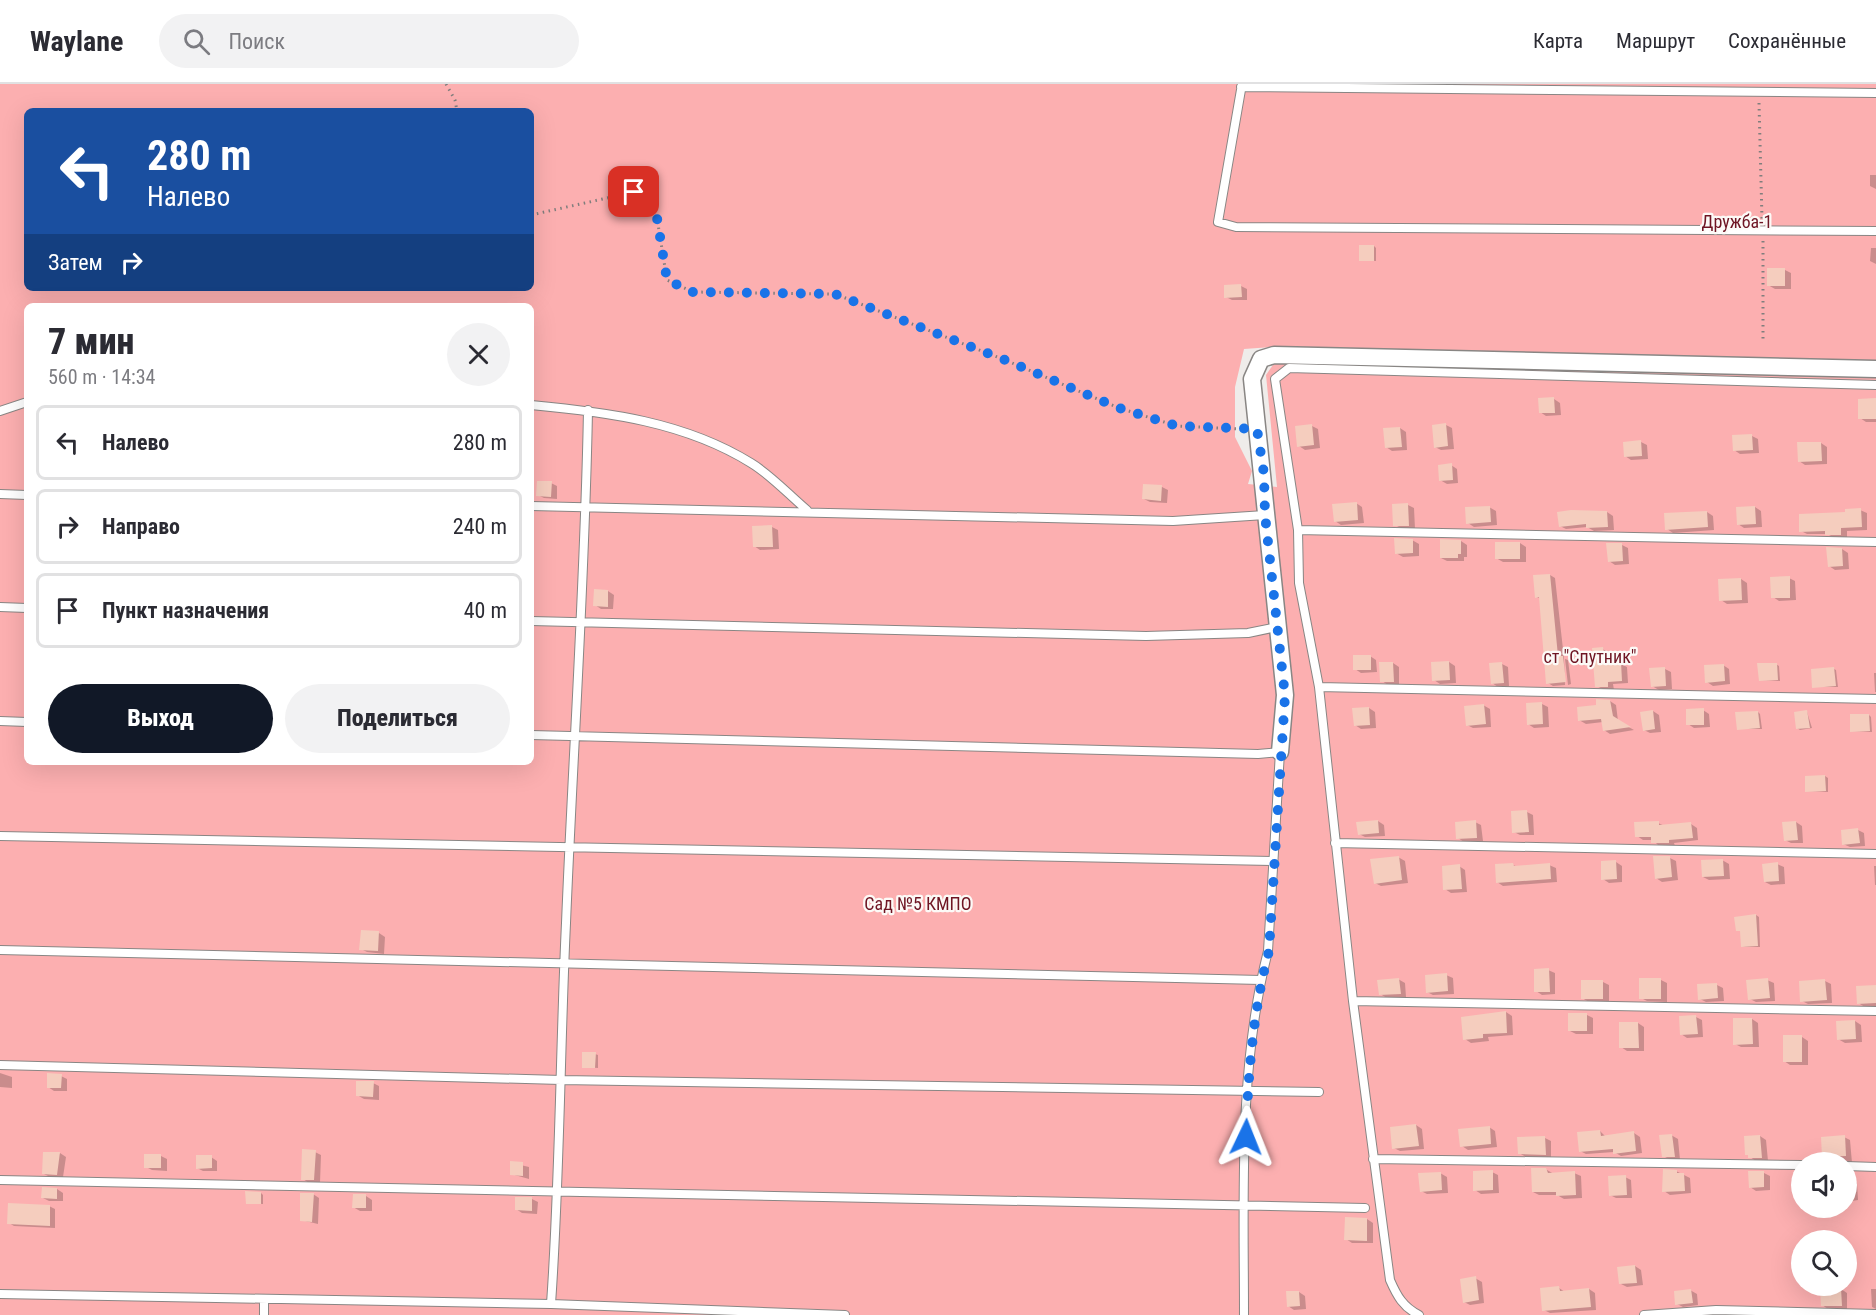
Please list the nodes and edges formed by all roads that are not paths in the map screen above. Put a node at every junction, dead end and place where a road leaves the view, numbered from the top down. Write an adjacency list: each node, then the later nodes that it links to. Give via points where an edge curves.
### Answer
1 (1241, 86): 2 (lane); 3 (lane, via 1218,222 1236,227)
2 (1876, 93)
3 (1876, 231)
4 (1876, 369): 15 (street, via 1274,355 1261,359 1252,379)
5 (1876, 385): 16 (lane, via 1289,368 1275,379)
6 (24, 403): 9 (lane)
7 (534, 405): 8 (lane)
8 (588, 410): 13 (lane); 14 (lane, via 685,430 752,463)
9 (0, 411)
10 (0, 494): 11 (lane)
11 (24, 495)
12 (534, 506): 13 (lane)
13 (586, 507): 14 (lane); 21 (lane)
14 (808, 511): 15 (lane, via 1173,521)
15 (1265, 515): 22 (street)
16 (1298, 530): 17 (lane); 23 (lane, via 1299,583)
17 (1876, 542)
18 (0, 607): 19 (lane)
19 (24, 608)
20 (534, 621): 21 (lane)
21 (580, 622): 22 (lane, via 1146,636 1248,633); 28 (lane)
22 (1277, 627): 29 (street, via 1285,696)
23 (1319, 687): 24 (lane); 31 (lane)
24 (1876, 699)
25 (0, 722): 26 (lane)
26 (24, 722)
27 (534, 735): 28 (lane)
28 (576, 736): 29 (lane); 32 (lane)
29 (1280, 752): 34 (lane)
30 (0, 836): 32 (lane)
31 (1335, 843): 33 (lane); 38 (lane)
32 (569, 849): 34 (lane); 36 (lane)
33 (1876, 854)
34 (1273, 861): 37 (lane, via 1269,951)
35 (0, 950): 36 (lane)
36 (564, 963): 37 (lane); 41 (lane)
37 (1261, 980): 42 (lane)
38 (1353, 1001): 39 (lane); 44 (lane)
39 (1876, 1011)
40 (0, 1065): 41 (lane)
41 (561, 1080): 42 (lane); 49 (lane)
42 (1247, 1092): 43 (lane); 50 (lane)
43 (1319, 1092)
44 (1373, 1159): 45 (lane); 59 (lane, via 1390,1280 1398,1297)
45 (1791, 1165)
46 (1857, 1166): 47 (lane)
47 (1876, 1167)
48 (0, 1180): 49 (lane)
49 (559, 1191): 50 (lane); 54 (lane)
50 (1244, 1206): 51 (lane); 58 (lane)
51 (1365, 1208)
52 (0, 1294): 53 (lane)
53 (264, 1300): 54 (lane); 56 (lane)
54 (551, 1304): 57 (lane)
55 (1876, 1314): 60 (lane, via 1716,1310)
56 (264, 1315)
57 (845, 1315)
58 (1244, 1315)
59 (1419, 1315)
60 (1644, 1315)

